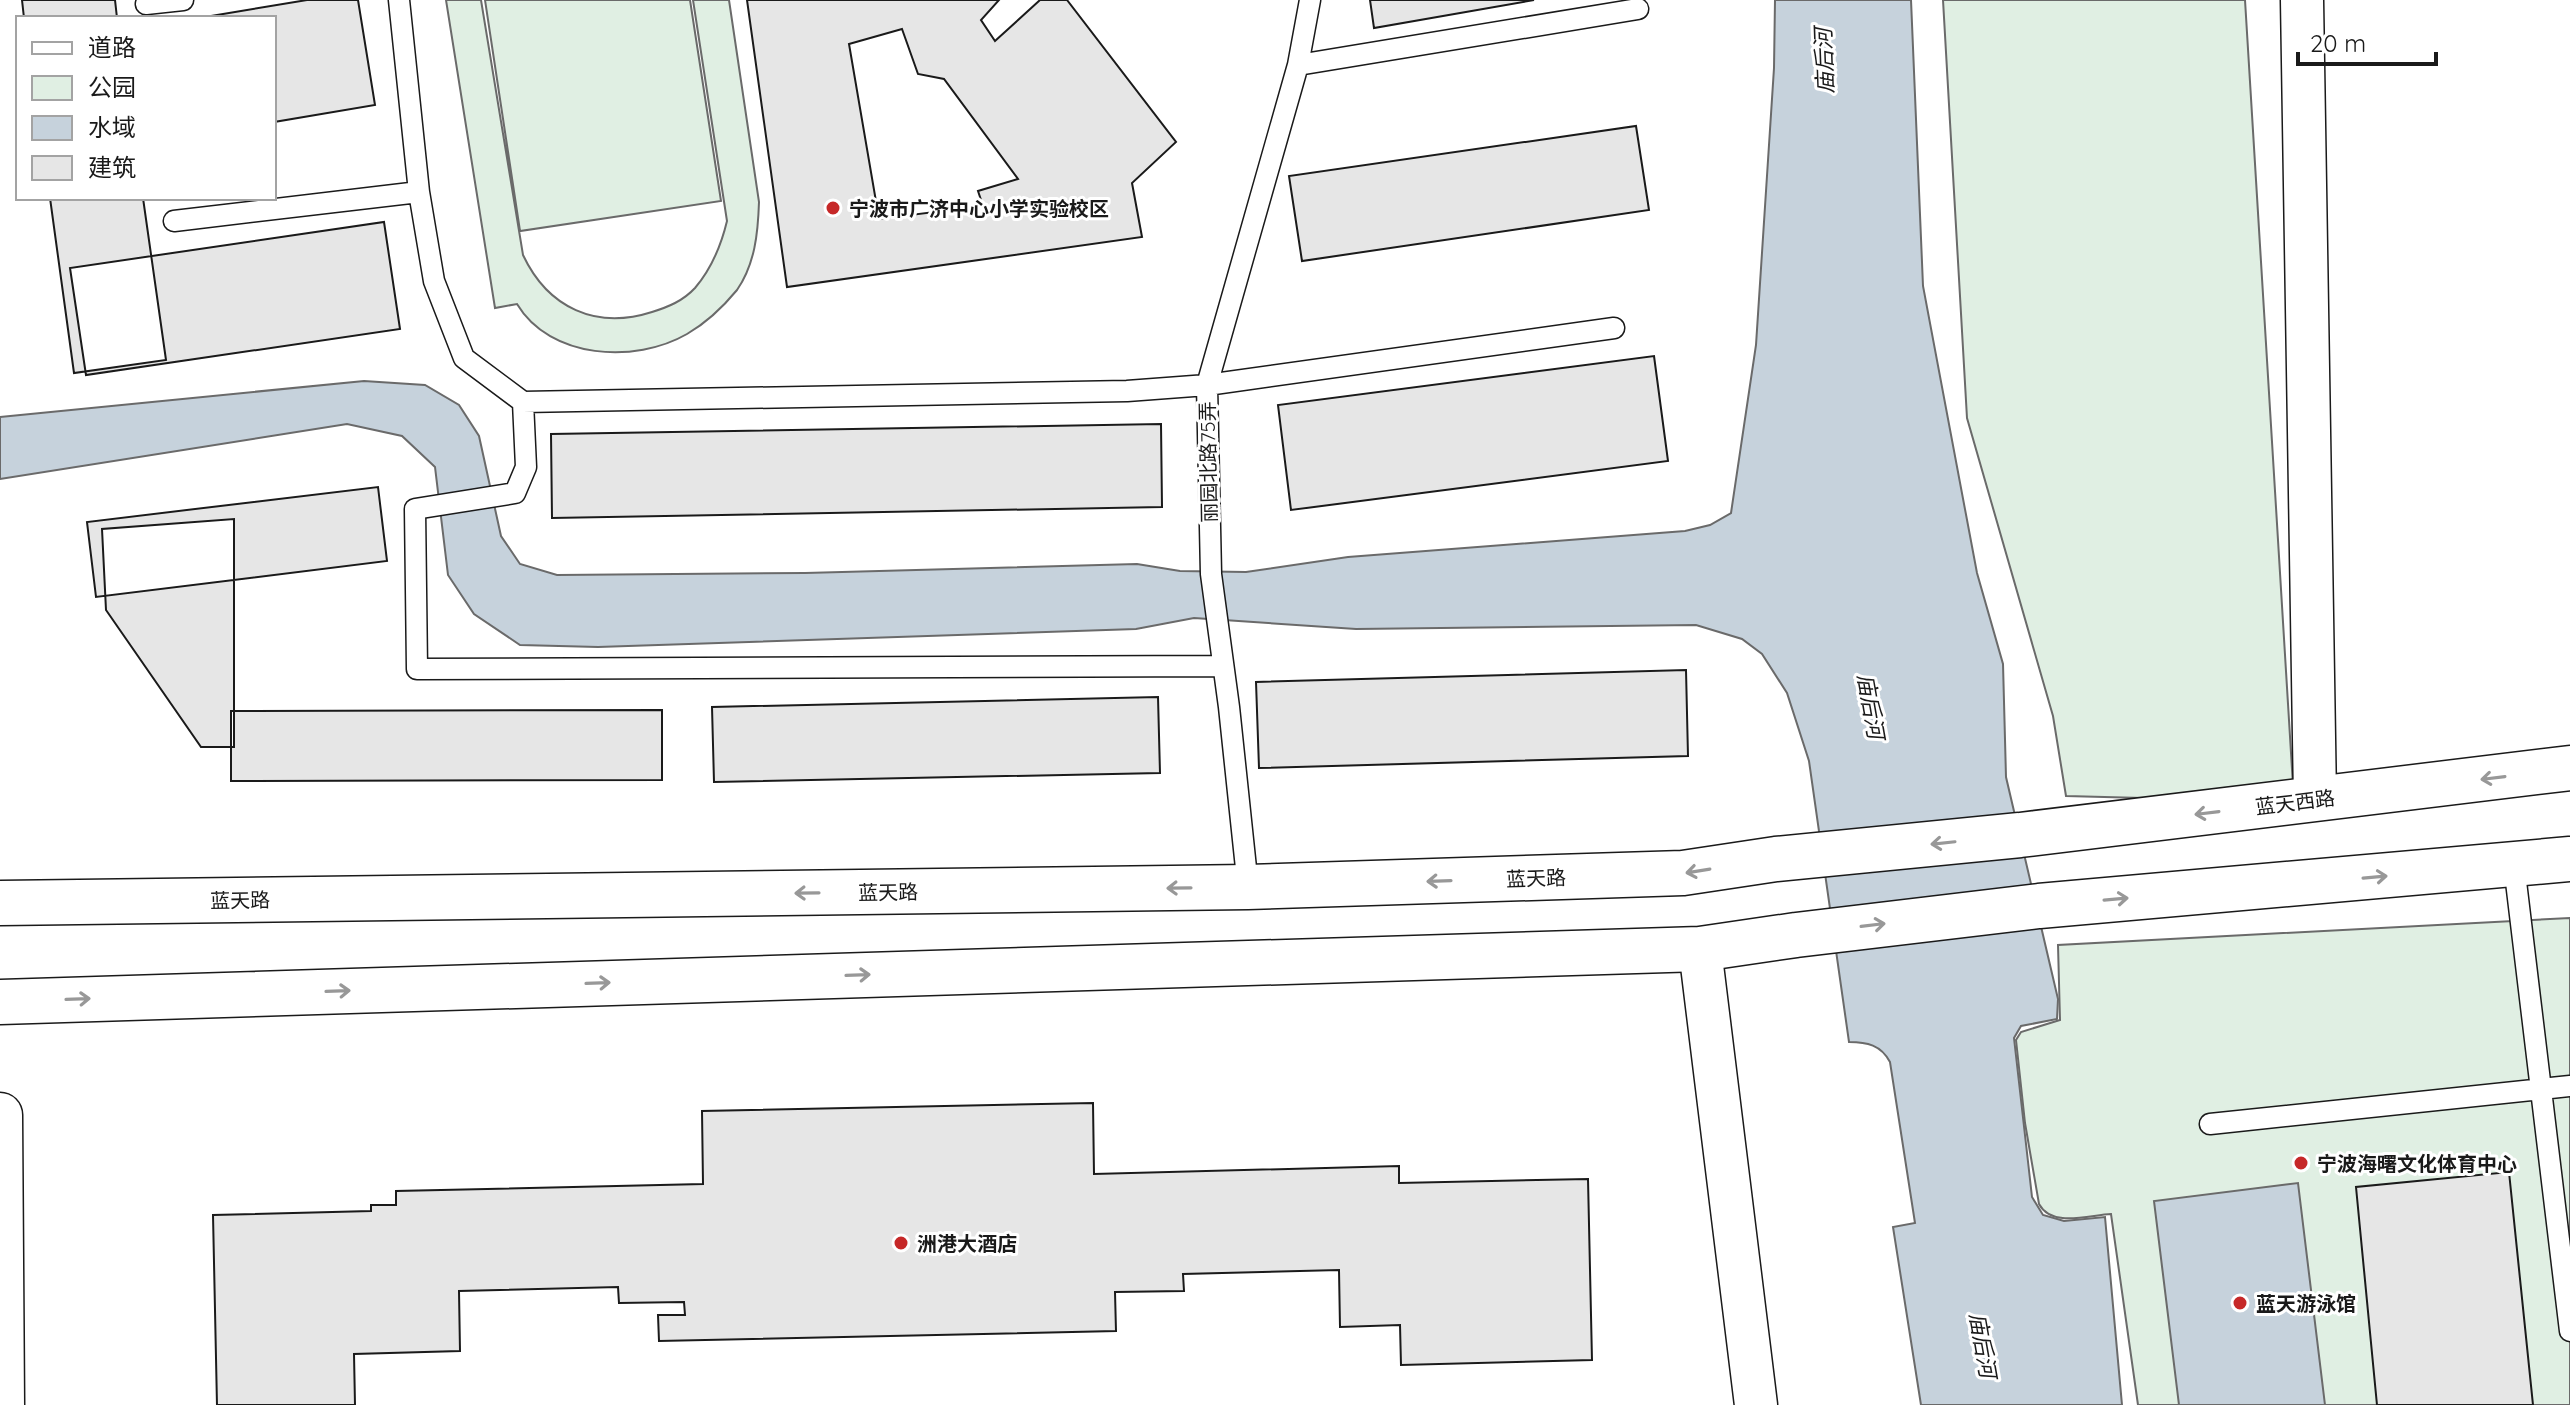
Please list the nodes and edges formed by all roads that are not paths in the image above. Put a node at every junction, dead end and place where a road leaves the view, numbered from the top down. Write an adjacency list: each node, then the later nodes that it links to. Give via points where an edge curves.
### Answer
1 (183, 0): 5 (lane)
2 (399, 0): 8 (lane)
3 (1310, 0): 7 (lane, 丽园北路75弄)
4 (2302, 0): 15 (street)
5 (146, 4)
6 (1638, 9): 7 (lane)
7 (1298, 65): 11 (lane, 丽园北路75弄)
8 (419, 192): 9 (lane); 12 (lane, via 434,281 464,358)
9 (174, 221)
10 (1614, 328): 11 (lane)
11 (1207, 385): 12 (lane, via 1127,391); 13 (lane, 丽园北路75弄, via 1211,574)
12 (523, 402): 13 (lane, via 526,467 515,493 415,509 417,669)
13 (1223, 666): 19 (lane, 丽园北路75弄)
14 (2570, 768): 15 (street, 蓝天西路, one-way to 15)
15 (2315, 799): 16 (street, 蓝天西路, one-way to 16)
16 (1776, 859): 19 (street, 蓝天路, one-way to 19, via 1683,873)
17 (2570, 859): 18 (street)
18 (2514, 865): 21 (street, one-way to 18, via 2039,906); 24 (lane)
19 (1248, 887): 20 (street, 蓝天路, one-way to 20)
20 (0, 903)
21 (1700, 949): 22 (street, one-way to 21); 29 (street)
22 (0, 1002)
23 (2570, 1086): 24 (lane)
24 (2541, 1090): 26 (lane); 27 (lane)
25 (0, 1115): 28 (street)
26 (2210, 1124)
27 (2570, 1331)
28 (2, 1405)
29 (1756, 1405)

